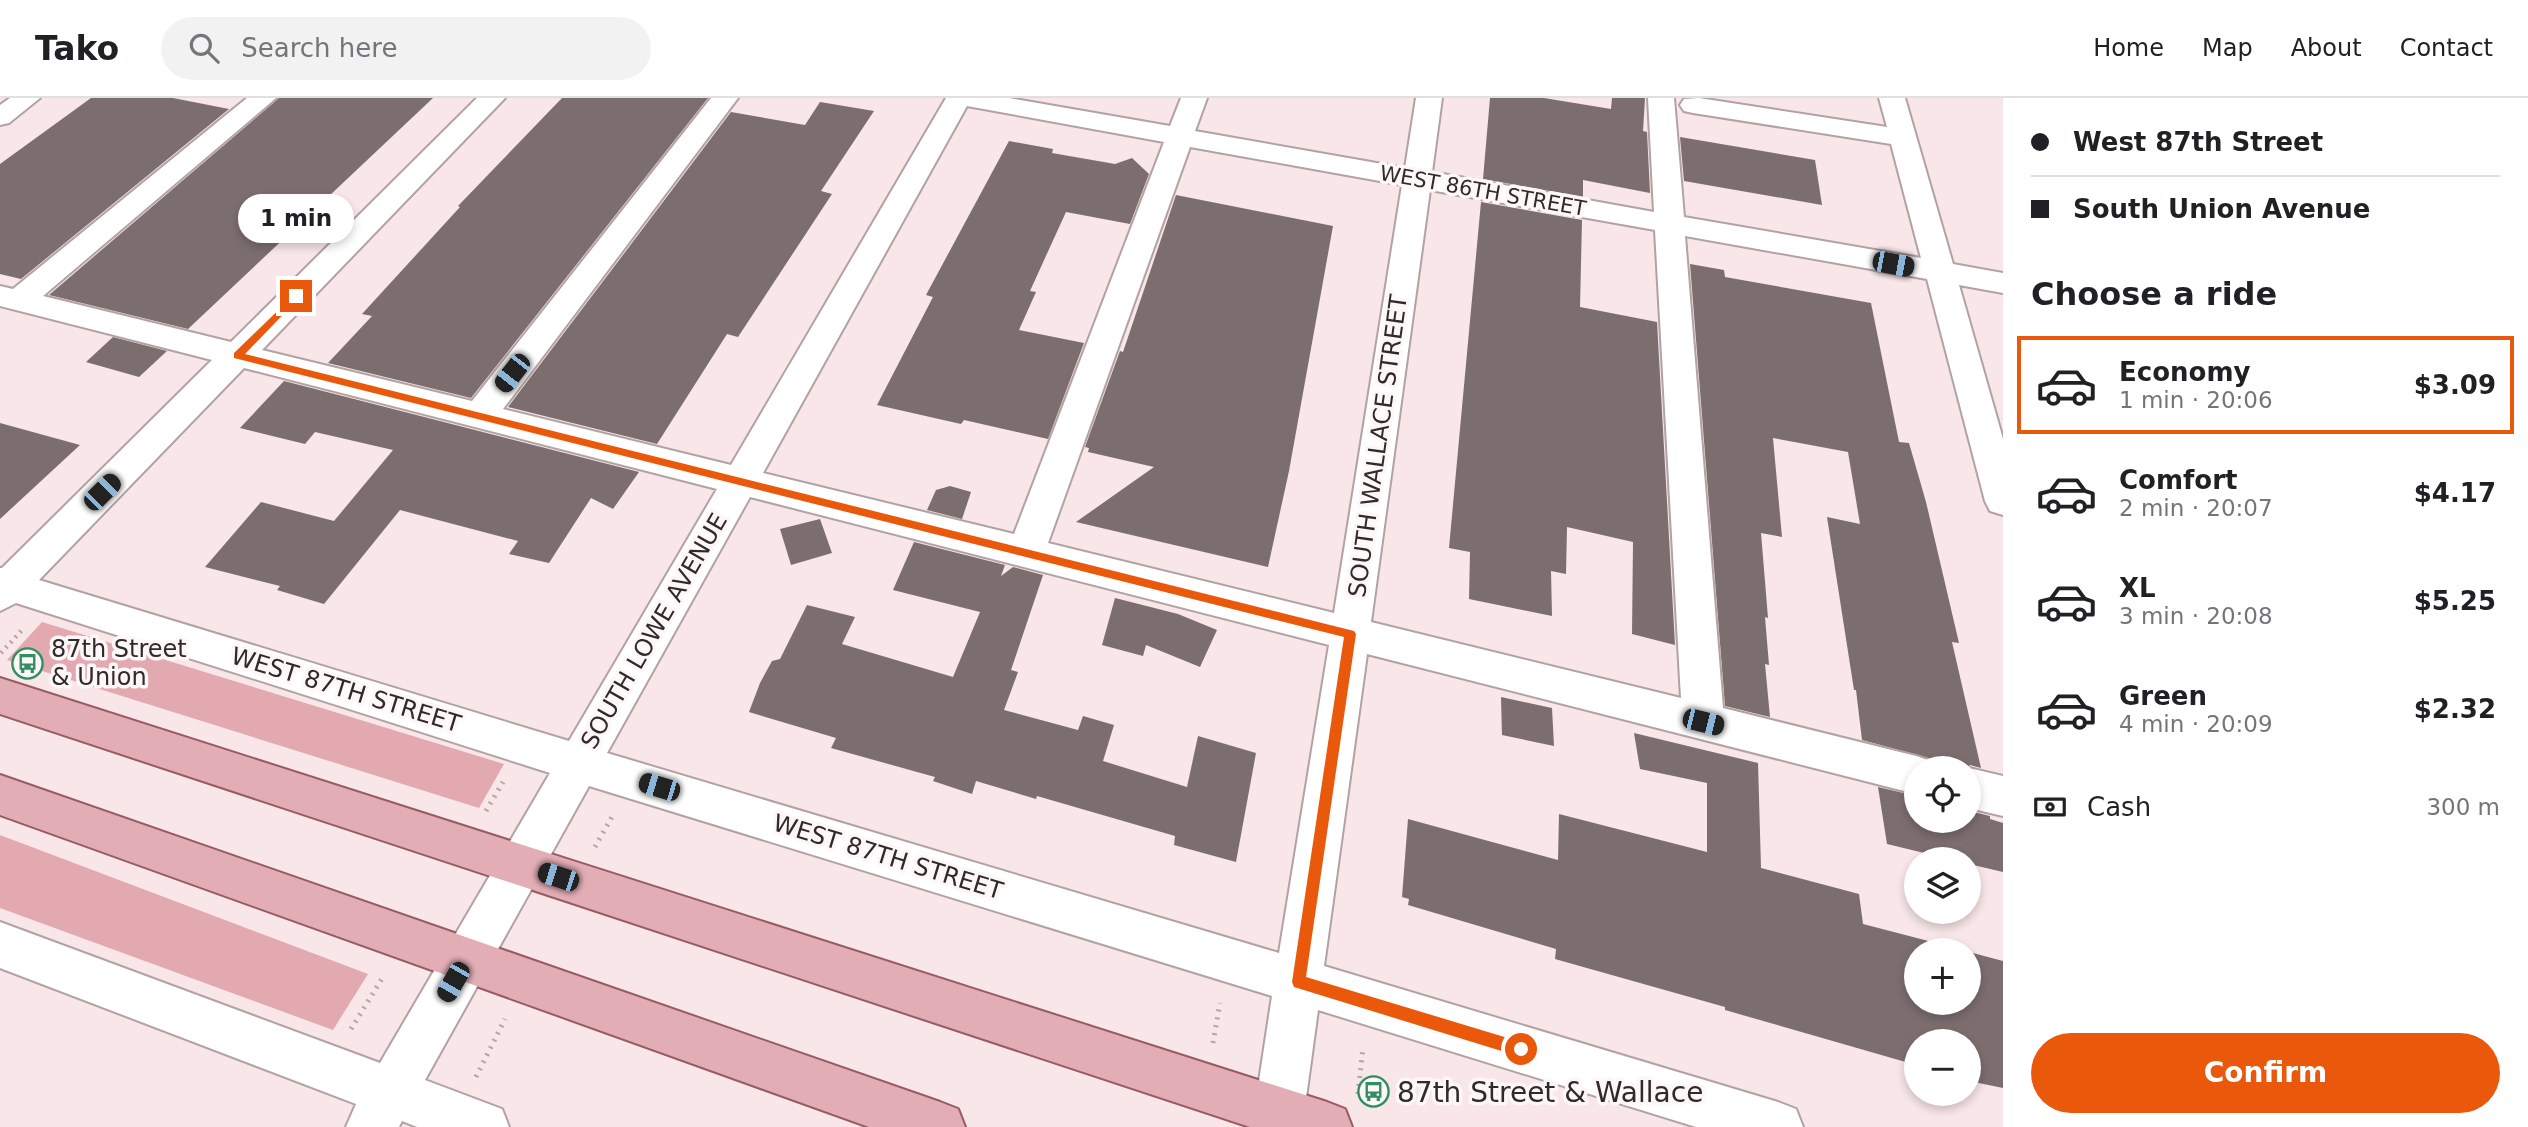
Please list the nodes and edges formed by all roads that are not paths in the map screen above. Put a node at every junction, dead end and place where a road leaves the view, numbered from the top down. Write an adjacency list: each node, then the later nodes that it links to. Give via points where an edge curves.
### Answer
1 (27, 98): 11 (street)
2 (263, 98): 18 (street)
3 (492, 98): 19 (street)
4 (725, 98): 20 (street)
5 (962, 98): 12 (street, WEST 86TH STREET); 21 (street, SOUTH LOWE AVENUE)
6 (1194, 98): 12 (street)
7 (1429, 98): 14 (street, SOUTH WALLACE STREET)
8 (1661, 98): 15 (street)
9 (1892, 98): 13 (street)
10 (1693, 105): 13 (street)
11 (0, 117)
12 (1179, 137): 14 (street, WEST 86TH STREET); 23 (street)
13 (1903, 138): 16 (street)
14 (1417, 180): 15 (street, WEST 86TH STREET); 25 (street, SOUTH WALLACE STREET)
15 (1669, 224): 16 (street, WEST 86TH STREET); 27 (street)
16 (1940, 273): 17 (street, WEST 86TH STREET); 22 (street)
17 (2003, 284)
18 (9, 299): 19 (street)
19 (237, 355): 20 (street); 24 (street)
20 (479, 416): 21 (street)
21 (740, 481): 23 (street); 28 (street, SOUTH LOWE AVENUE)
22 (2003, 500)
23 (1026, 552): 25 (street)
24 (3, 588): 28 (street, WEST 87TH STREET)
25 (1350, 634): 27 (street); 36 (street, SOUTH WALLACE STREET)
26 (0, 696): 33 (main road)
27 (1703, 722): 29 (street)
28 (578, 763): 33 (street, SOUTH LOWE AVENUE); 36 (street, WEST 87TH STREET)
29 (1904, 772)
30 (1981, 791): 32 (street)
31 (0, 795): 35 (main road)
32 (2003, 796)
33 (520, 865): 35 (street, SOUTH LOWE AVENUE); 40 (main road)
34 (0, 945): 38 (street)
35 (466, 960): 38 (street, SOUTH LOWE AVENUE); 41 (main road)
36 (1298, 982): 40 (street, SOUTH WALLACE STREET); 42 (street, WEST 87TH STREET)
37 (478, 1107): 38 (street)
38 (380, 1110)
39 (1343, 1113): 40 (main road)
40 (1278, 1119)
41 (940, 1127)
42 (1778, 1127)

